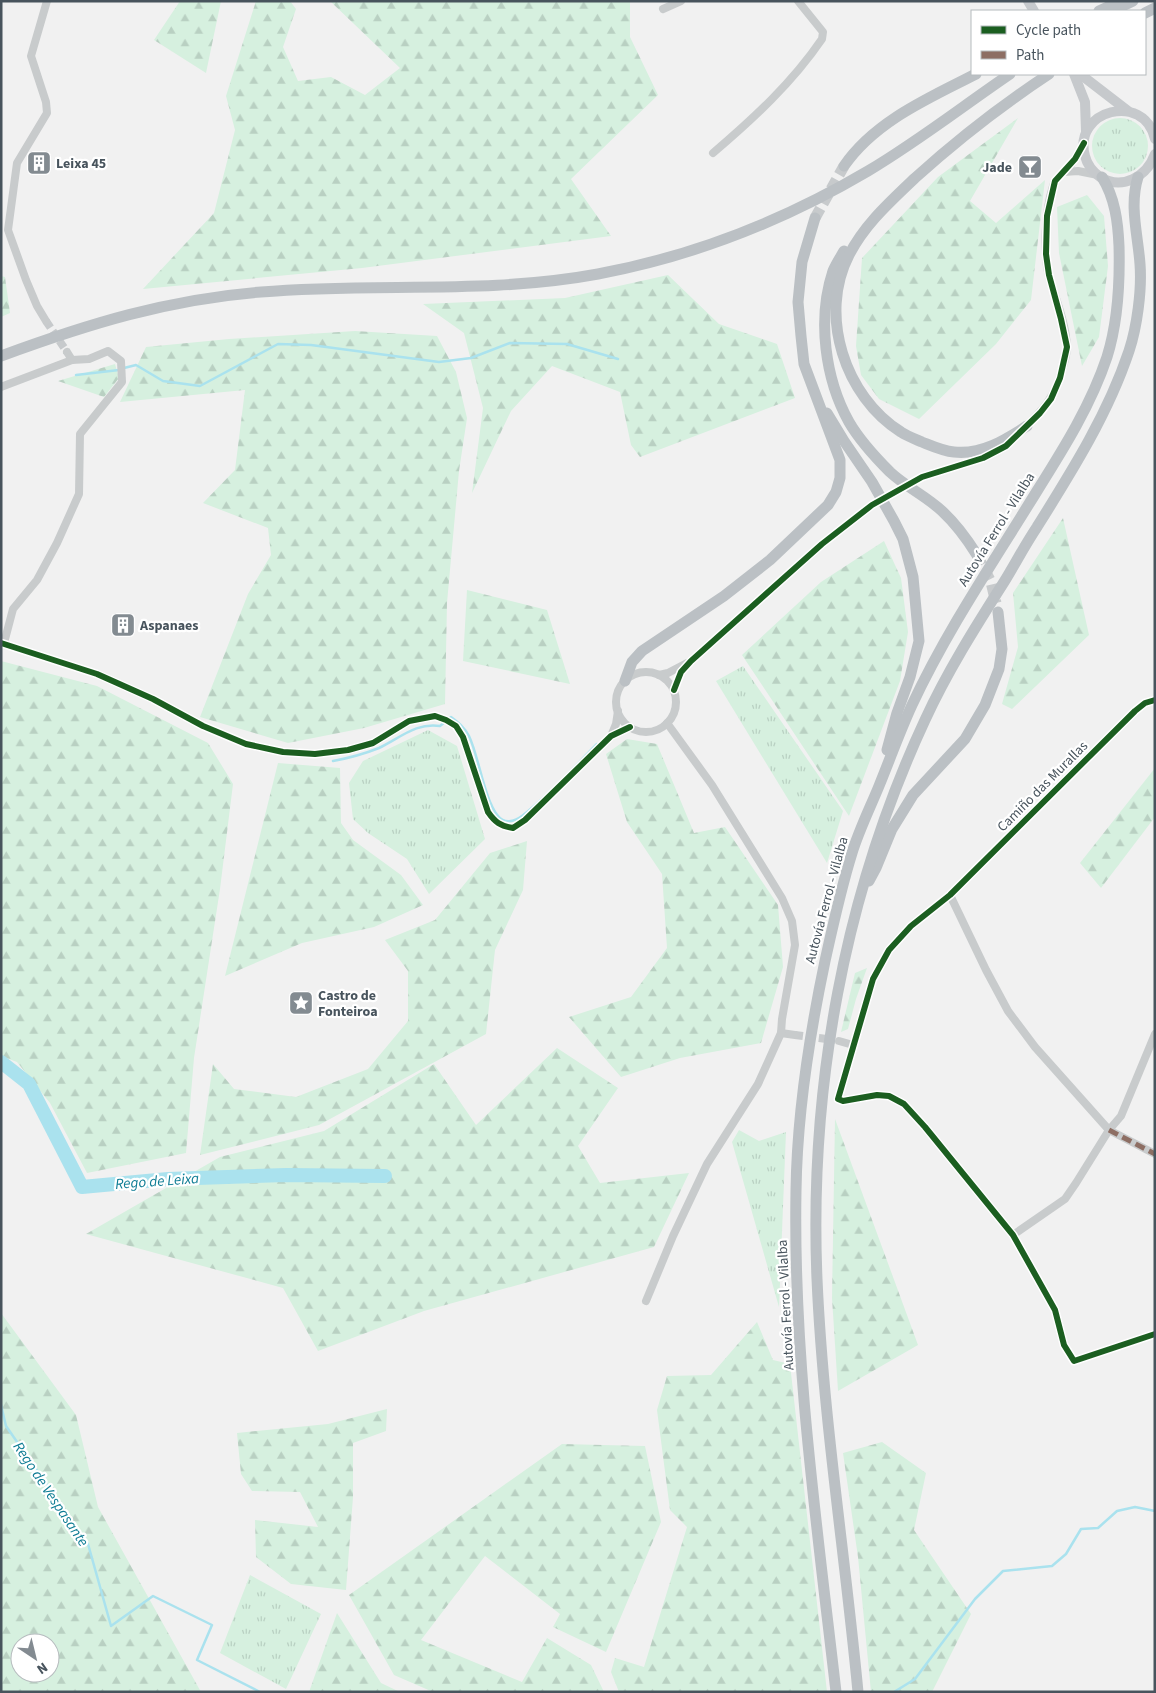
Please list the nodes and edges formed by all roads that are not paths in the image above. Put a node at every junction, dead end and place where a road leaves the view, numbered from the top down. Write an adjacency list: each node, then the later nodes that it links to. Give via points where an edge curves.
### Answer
1 (47, 1): 26 (street, via 31,56 47,113 17,163 8,230 26,280)
2 (681, 1): 6 (street)
3 (798, 1): 18 (street, via 823,32 822,40 750,123)
4 (1121, 1): 7 (highway)
5 (1133, 1): 8 (highway)
6 (664, 10)
7 (1101, 10)
8 (1115, 10)
9 (974, 75): 20 (highway, via 882,127)
10 (1009, 75): 28 (highway, via 896,153 831,192 756,228 668,258 598,274 508,286 304,289 199,299 108,319)
11 (1048, 75): 17 (highway)
12 (1074, 75): 15 (main road, via 1085,102)
13 (1081, 75): 14 (main road)
14 (1128, 111): 15 (main road, via 1108,112 1099,117 1091,124); 16 (main road, via 1144,119)
15 (1085, 138): 21 (street, via 1075,159); 24 (main road, via 1087,161)
16 (1155, 139)
17 (951, 146): 32 (highway, via 874,218 848,256 837,302 837,325 844,357 856,385 883,418 901,433 934,447 954,452 987,448); 33 (highway, via 890,194 855,231 834,270 825,315 825,338 840,403 865,446 892,473 952,521)
18 (713, 153)
19 (1155, 154): 23 (main road)
20 (844, 166)
21 (1064, 172): 24 (street); 32 (street, via 1052,188 1046,254 1067,347 1065,361 1051,399)
22 (1155, 172): 23 (main road)
23 (1141, 175): 24 (main road, via 1120,182); 47 (highway, via 1133,201 1141,268 1131,347 1100,421 1071,474 987,608 927,716 900,775)
24 (1100, 176): 45 (highway, Autovía Ferrol - Vilalba, via 1114,204 1120,264 1116,313 1108,353 1091,398 1055,462 941,649 912,705)
25 (815, 218): 30 (highway, via 802,262 798,302 804,364)
26 (46, 321)
27 (67, 352): 29 (street)
28 (1, 356)
29 (72, 360): 31 (street); 35 (street, via 89,359 108,351 121,361 122,382 80,434 79,494 37,580 13,609)
30 (810, 381): 38 (highway, via 840,460 840,478 828,506 732,590 642,651 632,662); 45 (highway, via 894,521 903,539 913,577 919,641)
31 (1, 387)
32 (1027, 426): 36 (street, via 1006,446 984,458 922,477 872,505 822,544)
33 (977, 555)
34 (998, 612): 47 (highway, via 1002,649 985,705 965,738 913,795 892,829 876,868)
35 (3, 643): 44 (street, via 97,674 246,744 283,752 315,754 348,750 373,743 409,721 434,716 446,720 456,726 463,737 488,812 504,827 512,828 525,820)
36 (691, 661): 37 (street); 39 (street, via 681,672)
37 (659, 675): 38 (street, via 641,672); 39 (street)
38 (625, 681): 41 (street, via 618,692)
39 (674, 690): 42 (street, via 676,708)
40 (1155, 700): 46 (street, Camiño das Murallas, via 1145,703 1135,712)
41 (618, 712): 43 (street); 44 (street)
42 (667, 723): 43 (street, via 650,732); 48 (street, via 712,785 782,898 792,921 795,945)
43 (630, 727): 44 (street)
44 (611, 736)
45 (872, 802): 58 (highway, Autovía Ferrol - Vilalba, via 853,849 811,1034 800,1108 796,1188 799,1325)
46 (950, 894): 52 (street, Camiño das Murallas, via 911,926 889,950 873,980); 53 (street, via 1008,1011 1035,1047)
47 (860, 895): 51 (highway, via 835,1000)
48 (781, 1033): 50 (street); 56 (street, via 758,1084 708,1164 672,1236)
49 (1155, 1034): 53 (street, via 1121,1116)
50 (795, 1035)
51 (835, 1039): 52 (street); 59 (highway, via 828,1054 821,1116 817,1274 824,1379)
52 (853, 1045): 55 (street, Camiño das Murallas, via 838,1099 877,1095 889,1096 904,1104)
53 (1109, 1130): 54 (street); 55 (street, via 1065,1199)
54 (1155, 1154)
55 (1013, 1236): 57 (street, via 1055,1310 1064,1345 1074,1361)
56 (646, 1301)
57 (1155, 1334)
58 (836, 1692)
59 (858, 1692)

